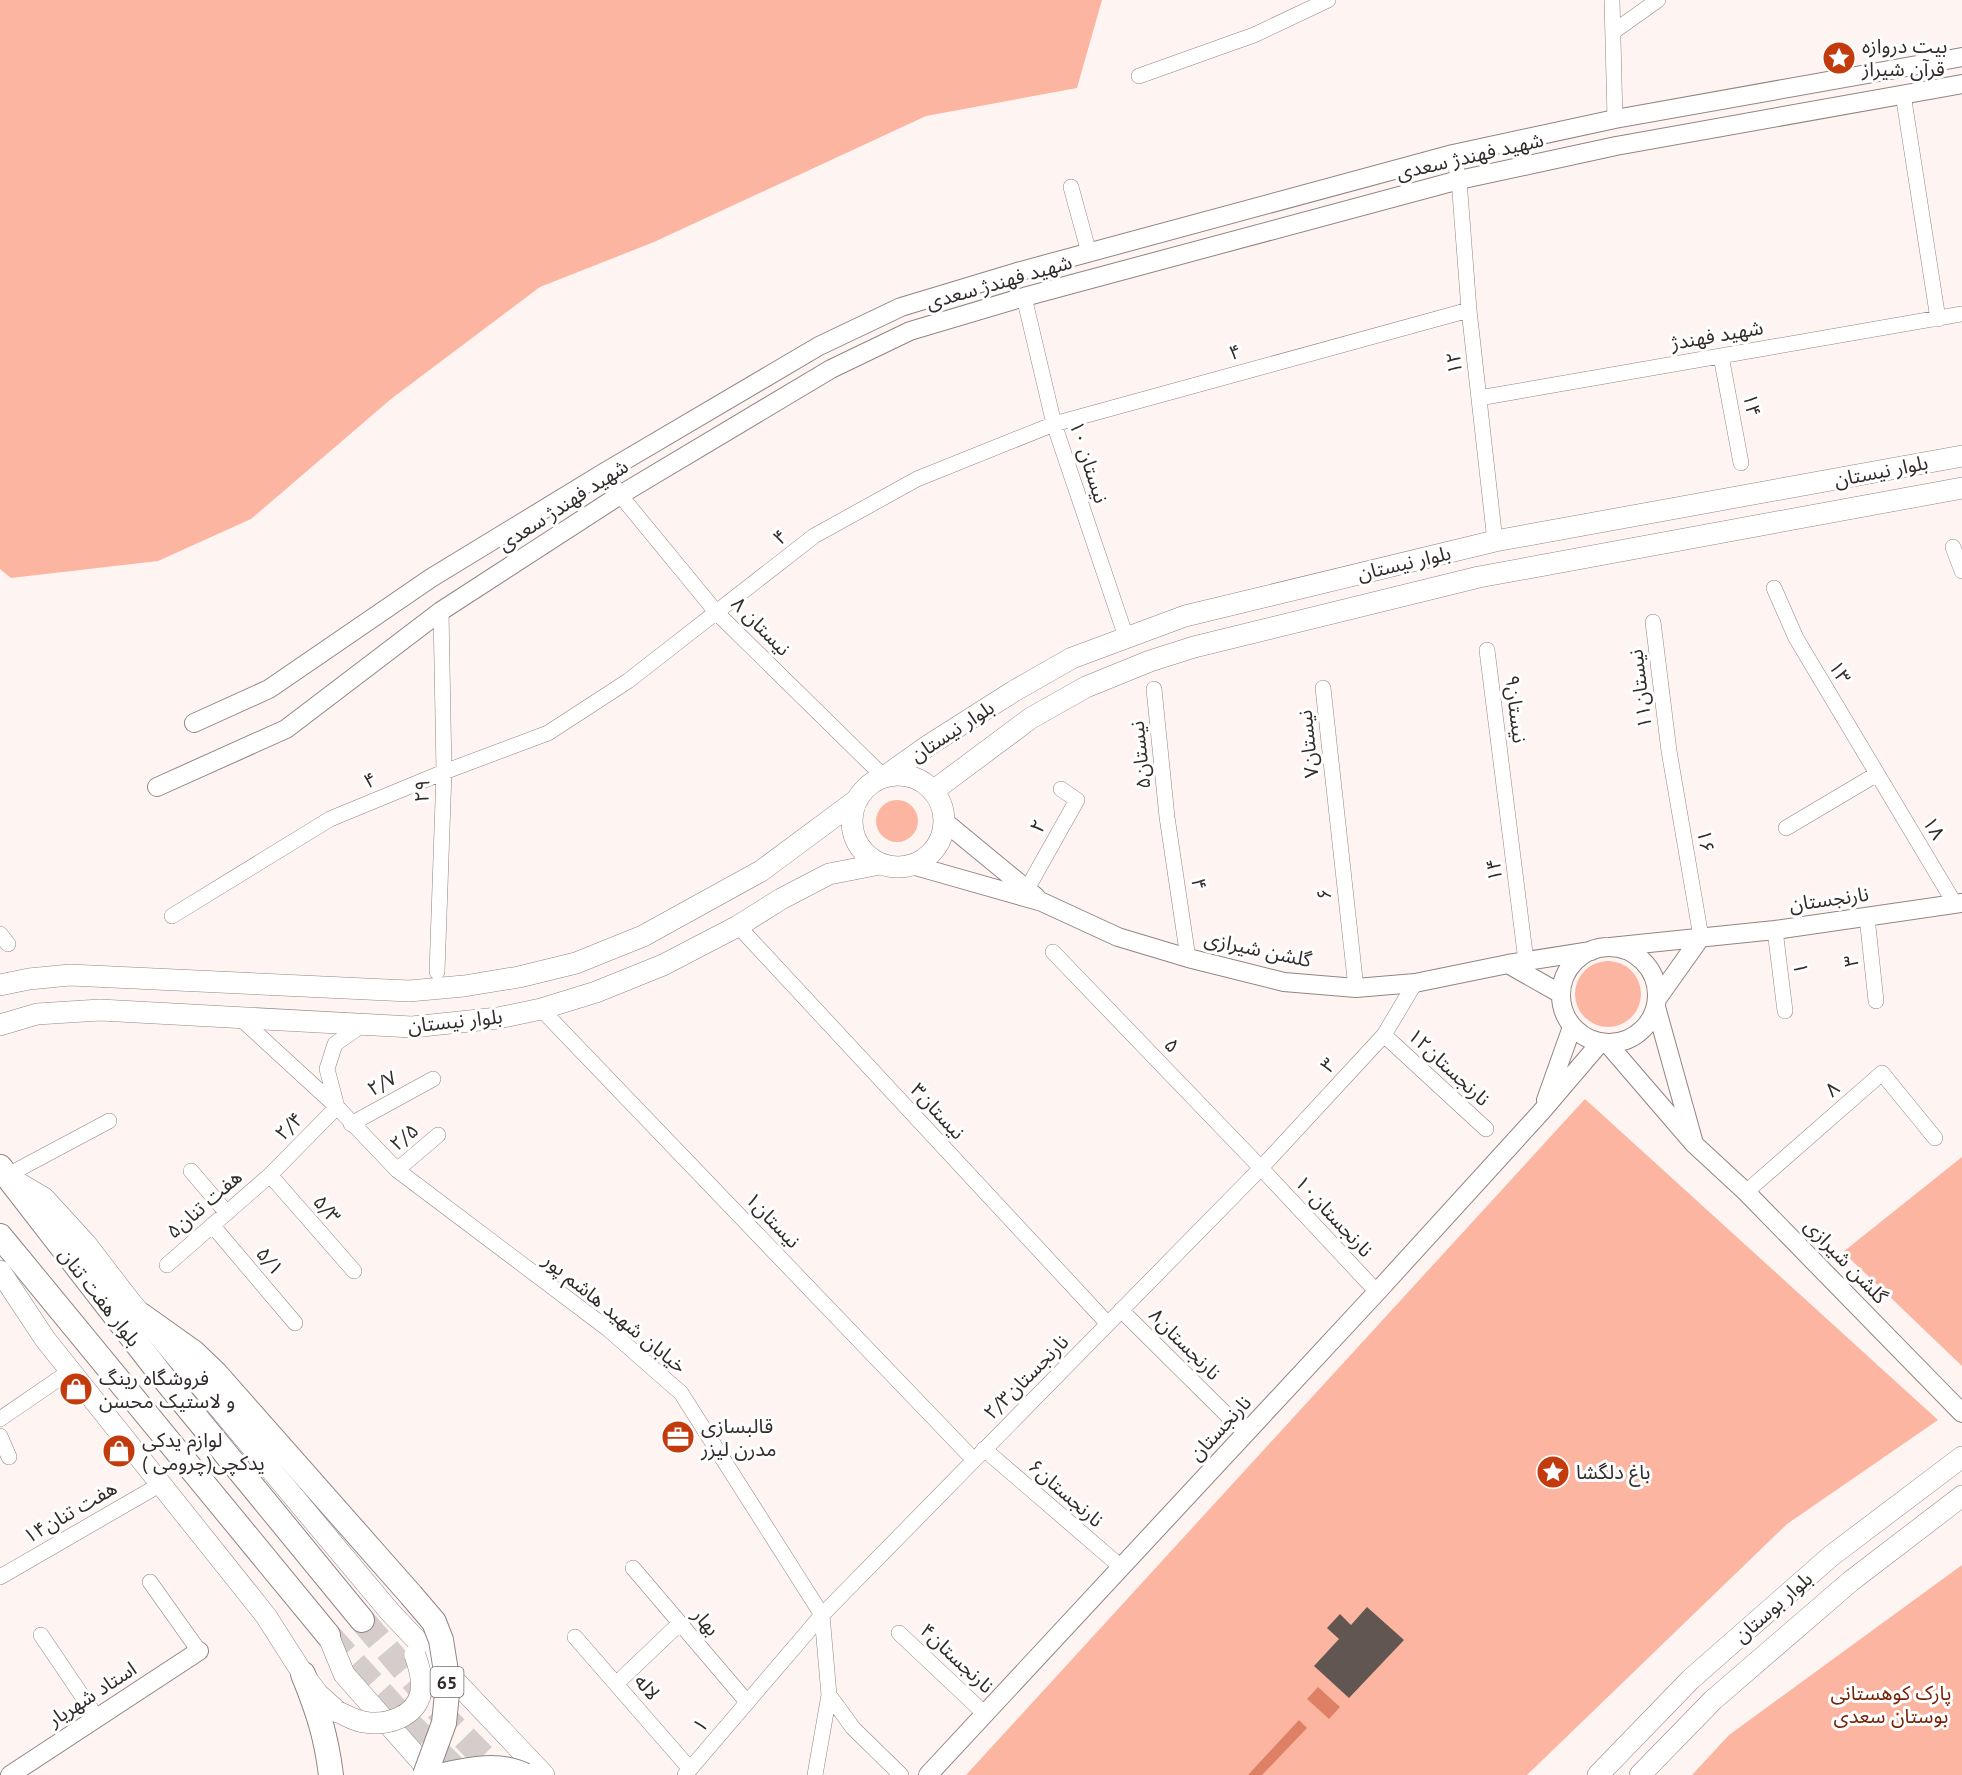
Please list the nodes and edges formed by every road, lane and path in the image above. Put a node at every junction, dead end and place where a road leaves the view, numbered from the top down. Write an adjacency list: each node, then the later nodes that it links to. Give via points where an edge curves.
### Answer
1 (1328, 0): 6 (street, via 1254,36)
2 (1612, 0): 4 (street)
3 (1658, 0): 4 (street)
4 (1613, 32): 9 (street)
5 (1962, 57): 9 (street, شهید فهندژ سعدی)
6 (1139, 76)
7 (1962, 84): 8 (street, شهید فهندژ سعدی)
8 (1903, 94): 11 (street, شهید فهندژ سعدی, via 1616,146); 17 (street)
9 (1615, 119): 10 (street, شهید فهندژ سعدی)
10 (1453, 154): 11 (street, ۱۲); 13 (street, شهید فهندژ سعدی)
11 (1459, 180): 14 (street, شهید فهندژ سعدی); 15 (street, ۱۲)
12 (1071, 187): 13 (street)
13 (1089, 253): 23 (street, شهید فهندژ سعدی, via 901,307 819,346)
14 (1024, 297): 20 (street, نیستان ۱۰); 25 (street, شهید فهندژ سعدی, via 910,331 831,369)
15 (1469, 310): 19 (street, ۱۲); 20 (street, ۴)
16 (1962, 314): 17 (street, شهید فهندژ)
17 (1938, 319): 18 (street, شهید فهندژ)
18 (1720, 356): 19 (street, شهید فهندژ); 22 (street, ۱۴)
19 (1479, 398): 26 (street, ۱۲)
20 (1054, 424): 31 (street, ۴, via 917,479 814,536); 33 (street, نیستان ۱۰)
21 (1962, 456): 26 (main road, بلوار نیستان)
22 (1742, 463)
23 (605, 472): 25 (street, نیستان ۸); 37 (street, شهید فهندژ سعدی, via 431,578 269,689)
24 (1962, 488): 45 (main road, بلوار نیستان, via 1479,577 1194,647 1077,692 1031,718)
25 (620, 495): 30 (street, شهید فهندژ سعدی); 31 (street, نیستان ۸)
26 (1496, 541): 33 (main road, بلوار نیستان, via 1207,611)
27 (1953, 547): 28 (street)
28 (1962, 571)
29 (1774, 588): 41 (street, ۱۳, via 1796,638)
30 (441, 611): 39 (street, ۲۹); 43 (street, شهید فهندژ سعدی, via 286,729)
31 (717, 612): 39 (street, ۴, via 628,681 548,733); 42 (street, نیستان ۸)
32 (1653, 622): 38 (street, ۱۱نیستان)
33 (1125, 637): 42 (main road, بلوار نیستان, via 1072,658 1014,691)
34 (1487, 650): 40 (street, ۹نیستان)
35 (1323, 688): 46 (street, ۷نیستان)
36 (1154, 689): 48 (street, ۵نیستان)
37 (194, 723)
38 (1669, 752): 60 (street, ۱۶)
39 (444, 772): 56 (street, ۴, via 330,819); 66 (street, ۲۹)
40 (1503, 773): 65 (street, ۱۴)
41 (1877, 774): 50 (street); 55 (street, ۱۸)
42 (884, 777): 45 (main road, via 911,777); 47 (main road, via 873,782)
43 (157, 787)
44 (1061, 789): 53 (street, ۲, via 1077,800)
45 (933, 791): 49 (main road, via 940,800)
46 (1334, 795): 69 (street, ۶)
47 (858, 799): 51 (main road, via 852,829 857,843); 68 (main road, بلوار نیستان, via 761,871 643,936 576,963 519,977 409,991 70,975)
48 (1167, 817): 64 (street, ۴)
49 (945, 822): 52 (main road, via 936,849); 53 (street, گلشن شیرازی)
50 (1786, 828)
51 (880, 864): 52 (main road); 58 (main road, بلوار نیستان, via 829,874)
52 (912, 865): 54 (street, گلشن شیرازی)
53 (1027, 889): 54 (street, گلشن شیرازی)
54 (1042, 902): 64 (street, گلشن شیرازی, via 1118,937)
55 (1958, 903): 57 (street, نارنجستان)
56 (172, 916)
57 (1867, 916): 59 (street, نارنجستان); 71 (street, ۳)
58 (738, 926): 73 (main road, بلوار نیستان, via 663,965); 106 (street, ۳نیستان)
59 (1775, 930): 60 (street, نارنجستان); 74 (street, ۱)
60 (1701, 937): 61 (street, نارنجستان); 72 (street)
61 (1610, 947): 62 (street); 72 (street, via 1639,957 1650,969 1656,983)
62 (1591, 951): 65 (street, گلشن شیرازی); 70 (street, via 1569,968)
63 (1053, 952): 90 (street, ۵)
64 (1188, 958): 69 (street, گلشن شیرازی, via 1284,982)
65 (1517, 962): 67 (street, گلشن شیرازی); 70 (street)
66 (437, 972)
67 (1415, 983): 69 (street, گلشن شیرازی); 79 (street, ۳)
68 (0, 985)
69 (1356, 988)
70 (1561, 994): 78 (street, via 1564,1013)
71 (1876, 1001)
72 (1657, 1003): 80 (street, via 1650,1022 1638,1034 1623,1041); 89 (street)
73 (541, 1009): 77 (main road, بلوار نیستان, via 465,1023); 112 (street, ۱نیستان)
74 (1785, 1011)
75 (240, 1018): 76 (main road, بلوار نیستان, via 100,1010 38,1014); 77 (main road, بلوار نیستان); 82 (street, خیابان شهید هاشم پور)
76 (0, 1025)
77 (362, 1025): 82 (street, خیابان شهید هاشم پور, via 334,1044 327,1069)
78 (1572, 1027): 80 (street); 83 (street)
79 (1384, 1035): 86 (street, ۱۲نارنجستان); 90 (street, ۳)
80 (1603, 1043): 83 (street, نارنجستان); 89 (street, گلشن شیرازی)
81 (433, 1079): 85 (street, ۲/۷)
82 (337, 1107): 85 (street, خیابان شهید هاشم پور); 94 (street, ۲/۴)
83 (1542, 1111): 102 (street, نارنجستان)
84 (109, 1121): 92 (street)
85 (351, 1124): 91 (street, خیابان شهید هاشم پور)
86 (1486, 1129)
87 (438, 1136): 91 (street, ۲/۵)
88 (1935, 1138): 95 (street, ۸, via 1882,1073)
89 (1694, 1144): 95 (street, گلشن شیرازی)
90 (1261, 1168): 102 (street, ۱۰نارنجستان); 103 (street, ۲/۳نارنجستان)
91 (396, 1170): 122 (street, خیابان شهید هاشم پور, via 608,1329 681,1393)
92 (3, 1171): 104 (main road, 65, via 44,1198); 123 (main road, بلوار هفت تنان, via 162,1376)
93 (191, 1171): 96 (street)
94 (270, 1174): 96 (street, هفت تنان۵); 100 (street, ۵/۳)
95 (1746, 1192): 108 (street, گلشن شیرازی)
96 (227, 1213): 97 (street, هفت تنان۵)
97 (212, 1225): 99 (street, هفت تنان۵); 105 (street, ۵/۱)
98 (0, 1236): 127 (main road, بلوار هفت تنان)
99 (167, 1265)
100 (354, 1270)
101 (0, 1271): 107 (main road)
102 (1377, 1292): 110 (street, نارنجستان)
103 (1121, 1310): 106 (street, ۲/۳نارنجستان); 110 (street, ۸نارنجستان)
104 (141, 1315): 121 (main road); 141 (main road, 65, bridge, via 193,1352 216,1374 434,1622 448,1684 444,1723)
105 (295, 1323)
106 (1108, 1324): 112 (street, ۲/۳نارنجستان)
107 (70, 1371): 109 (street); 115 (main road)
108 (1962, 1413)
109 (0, 1419)
110 (1245, 1433): 117 (street, نارنجستان)
111 (0, 1436): 113 (street)
112 (979, 1455): 117 (street, ۶نارنجستان); 122 (street, ۲/۳نارنجستان)
113 (9, 1457)
114 (1962, 1457): 131 (main road, بلوار بوستان, via 1831,1556)
115 (161, 1484): 119 (street, هفت تنان۱۴); 130 (main road, via 266,1616)
116 (1962, 1496): 134 (main road, بلوار بوستان, via 1851,1581)
117 (1121, 1567): 136 (street, نارنجستان)
118 (633, 1568): 124 (street, بهار)
119 (0, 1577)
120 (150, 1582): 129 (street)
121 (390, 1612): 130 (main road, bridge, via 415,1654 421,1676 421,1693 407,1714 396,1720 363,1722 338,1712); 145 (main road)
122 (822, 1615): 133 (street, خیابان شهید هاشم پور); 135 (street, ۱)
123 (362, 1620)
124 (680, 1623): 132 (street); 135 (street, بهار)
125 (899, 1633): 136 (street, ۴نارنجستان)
126 (41, 1635): 137 (street)
127 (328, 1635): 142 (main road, via 344,1674)
128 (575, 1637): 132 (street, لاله ‍)
129 (199, 1651): 137 (street, استاد شهریار)
130 (303, 1674): 140 (main road, via 326,1738)
131 (1691, 1679): 134 (main road); 149 (main road, بلوار بوستان)
132 (616, 1684): 138 (street, لاله ‍)
133 (829, 1695): 146 (street, خیابان شهید هاشم پور); 147 (street, via 853,1728)
134 (1713, 1700): 150 (main road, بلوار بوستان)
135 (747, 1702): 138 (street, ۱)
136 (985, 1714): 148 (street, نارنجستان)
137 (97, 1718): 139 (street, استاد شهریار)
138 (688, 1772)
139 (17, 1773)
140 (331, 1775)
141 (425, 1775)
142 (433, 1775)
143 (444, 1775): 144 (main road, bridge, via 488,1768)
144 (524, 1775)
145 (544, 1775)
146 (815, 1775)
147 (901, 1775)
148 (928, 1775)
149 (1598, 1775)
150 (1640, 1775)

